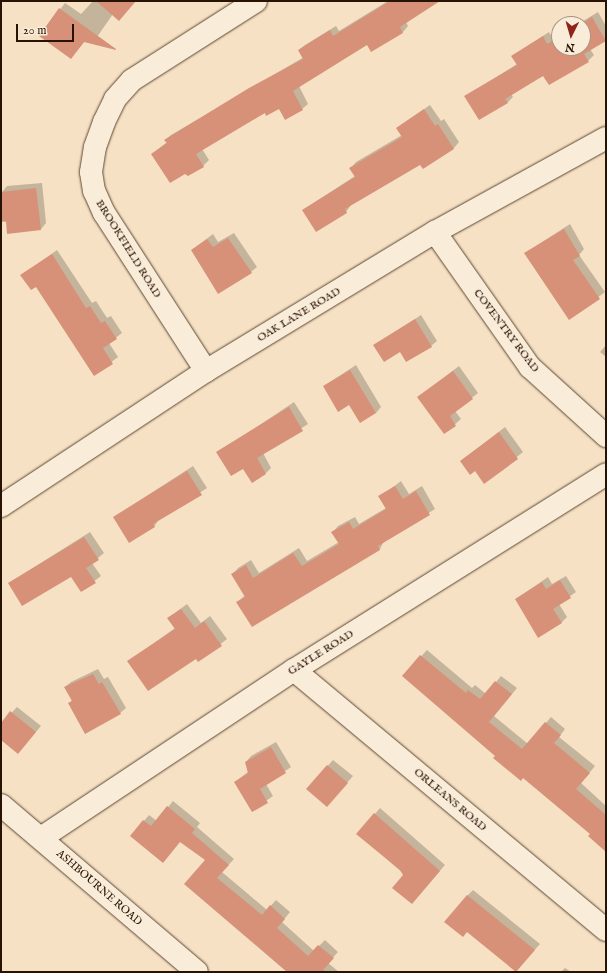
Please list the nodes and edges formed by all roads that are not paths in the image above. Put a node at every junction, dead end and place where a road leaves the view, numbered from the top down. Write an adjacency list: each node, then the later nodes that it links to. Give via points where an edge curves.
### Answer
1 (256, 1): 4 (street, BROOKFIELD ROAD, via 132,80 115,99 104,122 95,147 91,172 94,191 104,214)
2 (606, 138): 3 (street, OAK LANE ROAD)
3 (435, 232): 4 (street, OAK LANE ROAD); 5 (street, COVENTRY ROAD, via 530,367)
4 (206, 371): 7 (street, OAK LANE ROAD)
5 (606, 436)
6 (606, 474): 8 (street, GAYLE ROAD)
7 (1, 506)
8 (294, 670): 10 (street, GAYLE ROAD); 11 (street, ORLEANS ROAD)
9 (1, 805): 10 (street, ASHBOURNE ROAD)
10 (41, 838): 12 (street, ASHBOURNE ROAD)
11 (606, 930)
12 (197, 972)

